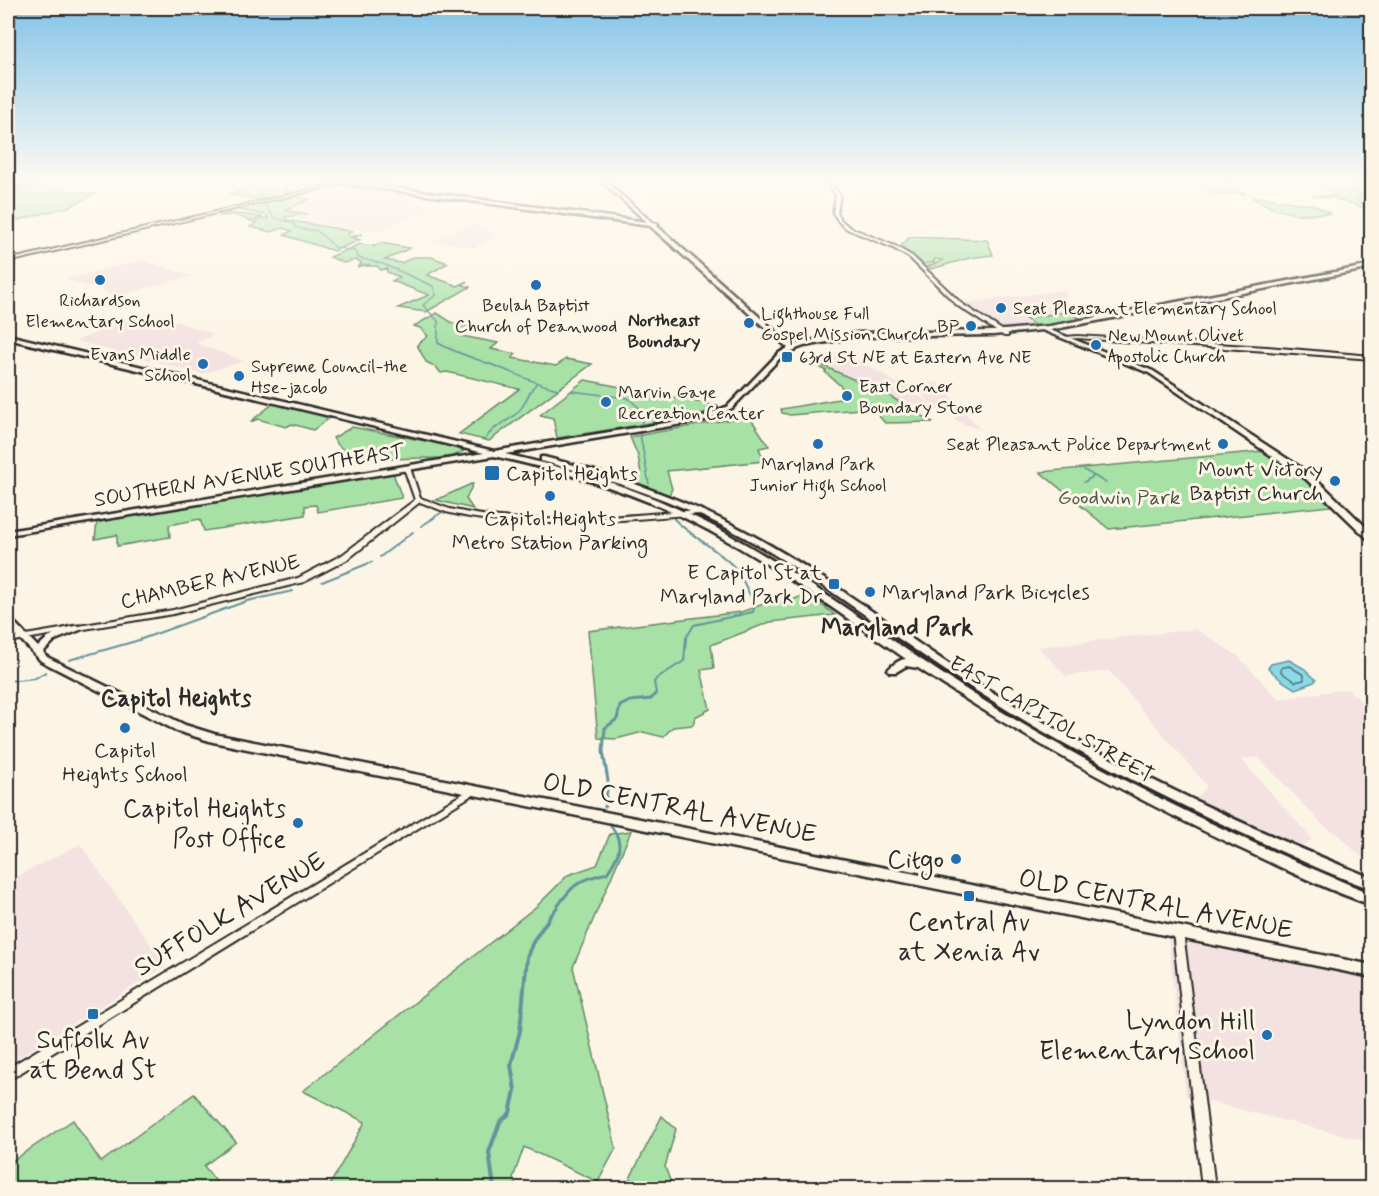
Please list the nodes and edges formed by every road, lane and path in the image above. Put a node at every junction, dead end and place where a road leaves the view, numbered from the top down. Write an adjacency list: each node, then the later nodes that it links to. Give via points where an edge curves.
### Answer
1 (111, 237): 4 (street)
2 (667, 237): 11 (main road)
3 (869, 237): 8 (street, via 906,254 960,306)
4 (8, 261)
5 (1371, 268): 6 (main road)
6 (1045, 330): 8 (main road); 12 (main road)
7 (8, 332): 17 (main road, EAST CAPITOL STREET)
8 (1005, 333): 9 (main road); 13 (main road, via 861,338)
9 (839, 336): 11 (main road, via 803,341); 13 (main road)
10 (8, 337): 16 (main road, EAST CAPITOL STREET)
11 (782, 338): 13 (main road)
12 (1066, 338): 14 (street); 26 (main road, via 1134,364 1163,380 1308,477)
13 (793, 350): 15 (main road, SOUTHERN AVENUE SOUTHEAST, via 781,354 724,411 687,422)
14 (1371, 358)
15 (558, 443): 17 (main road, SOUTHERN AVENUE SOUTHEAST); 20 (main road, via 549,454)
16 (471, 447): 18 (main road, EAST CAPITOL STREET); 19 (main road)
17 (509, 451): 18 (main road, SOUTHERN AVENUE SOUTHEAST); 20 (main road, EAST CAPITOL STREET)
18 (495, 453): 19 (main road, SOUTHERN AVENUE SOUTHEAST); 24 (main road, EAST CAPITOL STREET, via 602,483)
19 (469, 458): 21 (main road, SOUTHERN AVENUE SOUTHEAST)
20 (561, 463): 23 (main road, EAST CAPITOL STREET, via 622,481)
21 (407, 468): 22 (street); 25 (main road, SOUTHERN AVENUE SOUTHEAST)
22 (419, 500): 24 (street, via 472,515 532,519); 28 (street, CHAMBER AVENUE, via 345,557 301,580 199,606)
23 (698, 512): 24 (street); 35 (main road, EAST CAPITOL STREET, via 772,550 956,674 1094,754 1216,816)
24 (680, 513): 32 (main road, EAST CAPITOL STREET, via 779,566)
25 (8, 533)
26 (1371, 538)
27 (8, 621): 29 (main road, OLD CENTRAL AVENUE)
28 (77, 628): 29 (street, CHAMBER AVENUE); 31 (main road, via 52,638)
29 (23, 638): 30 (street, CHAMBER AVENUE); 31 (main road, OLD CENTRAL AVENUE)
30 (8, 640)
31 (37, 652): 34 (main road, OLD CENTRAL AVENUE, via 96,686 200,734)
32 (925, 667): 33 (main road, via 904,662); 36 (main road, EAST CAPITOL STREET, via 1106,775 1257,850)
33 (893, 670)
34 (474, 790): 37 (main road, OLD CENTRAL AVENUE); 39 (street, SUFFOLK AVENUE)
35 (1371, 884)
36 (1371, 900)
37 (1178, 932): 38 (main road, OLD CENTRAL AVENUE); 40 (street)
38 (1371, 971)
39 (8, 1074)
40 (1209, 1188)

